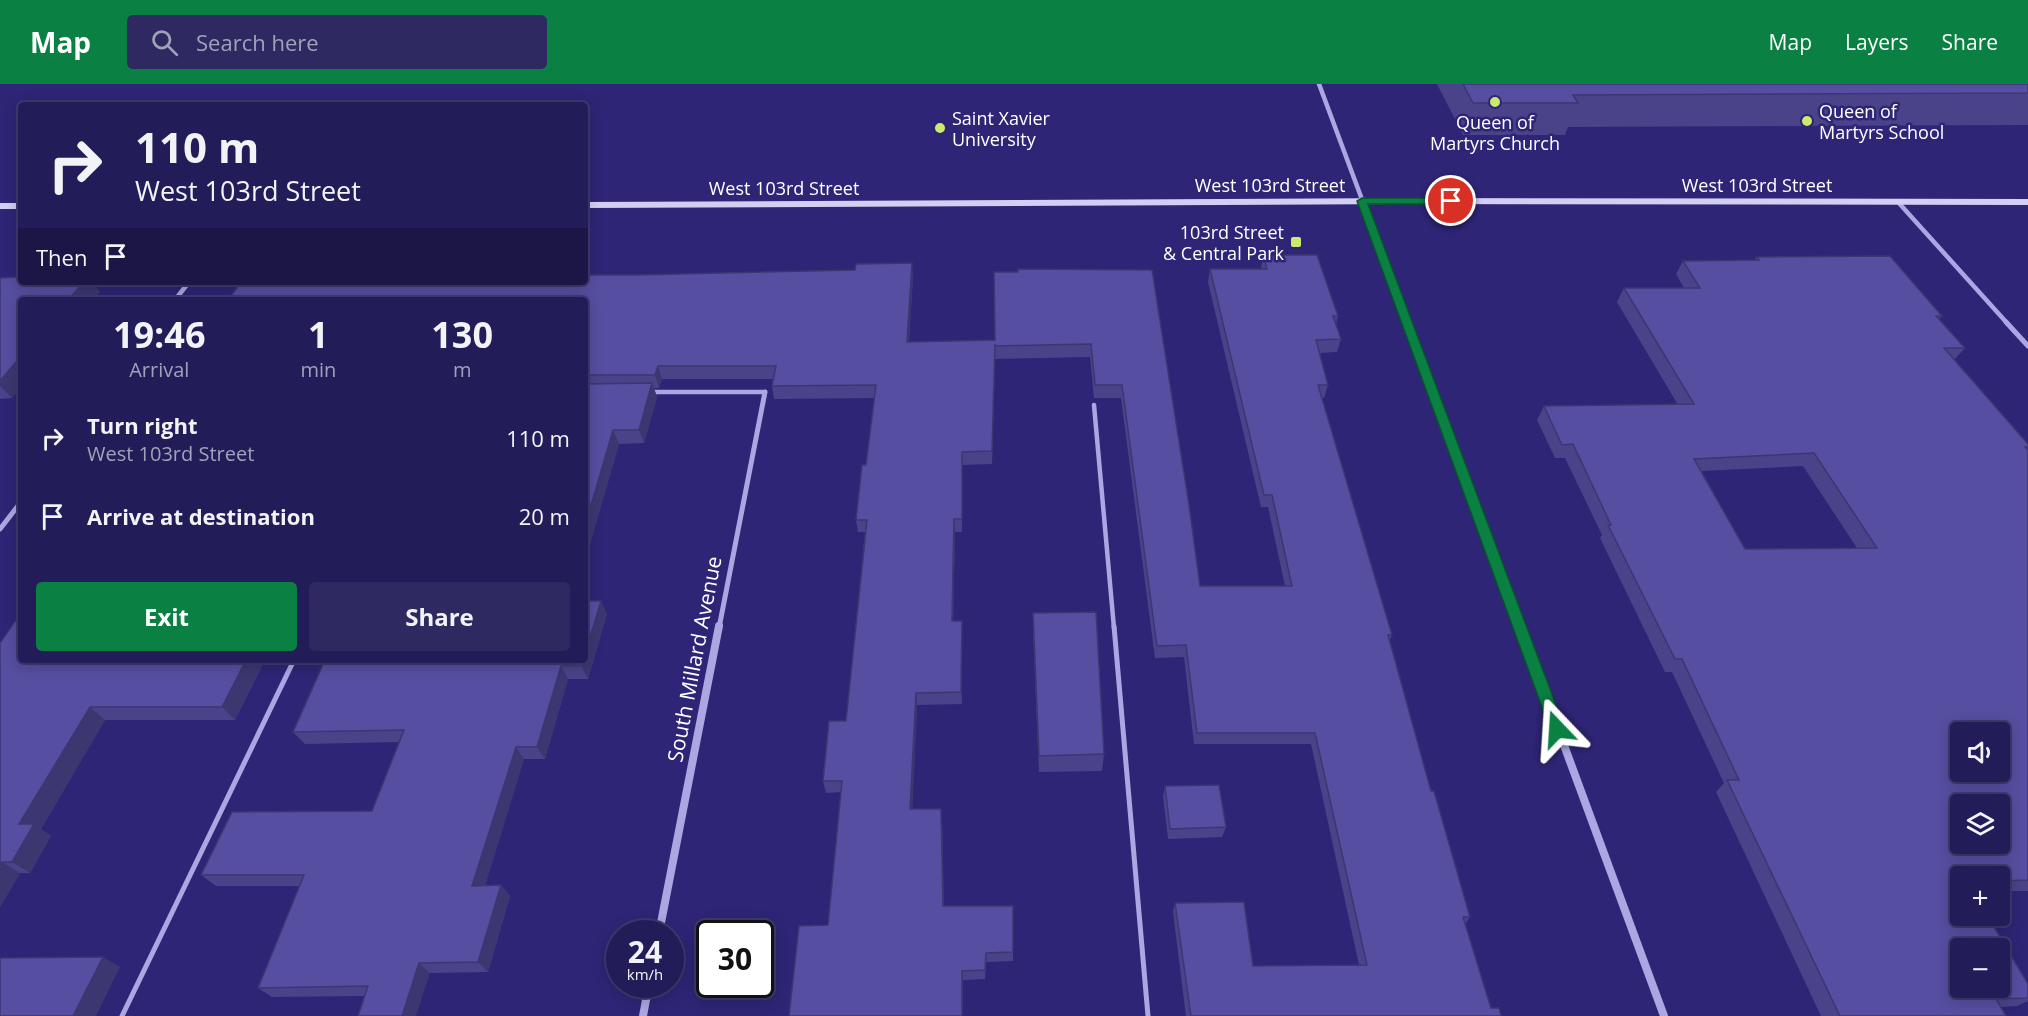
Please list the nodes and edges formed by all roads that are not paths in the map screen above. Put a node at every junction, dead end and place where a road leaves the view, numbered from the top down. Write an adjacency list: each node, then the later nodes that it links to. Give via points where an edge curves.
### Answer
1 (1319, 84): 2 (street)
2 (1362, 201): 3 (main road, West 103rd Street); 5 (main road, West 103rd Street); 22 (street)
3 (1898, 202): 4 (main road, West 103rd Street); 10 (street)
4 (2028, 202)
5 (588, 205)
6 (0, 206): 7 (main road)
7 (18, 206)
8 (187, 285): 9 (street)
9 (177, 297)
10 (2028, 346)
11 (645, 392): 12 (lane)
12 (765, 392): 17 (street, South Millard Avenue)
13 (1094, 405): 21 (lane)
14 (18, 506): 15 (street)
15 (0, 529)
16 (293, 663): 19 (lane)
17 (662, 920)
18 (646, 998): 20 (street)
19 (122, 1016)
20 (643, 1016)
21 (1148, 1016)
22 (1664, 1016)

